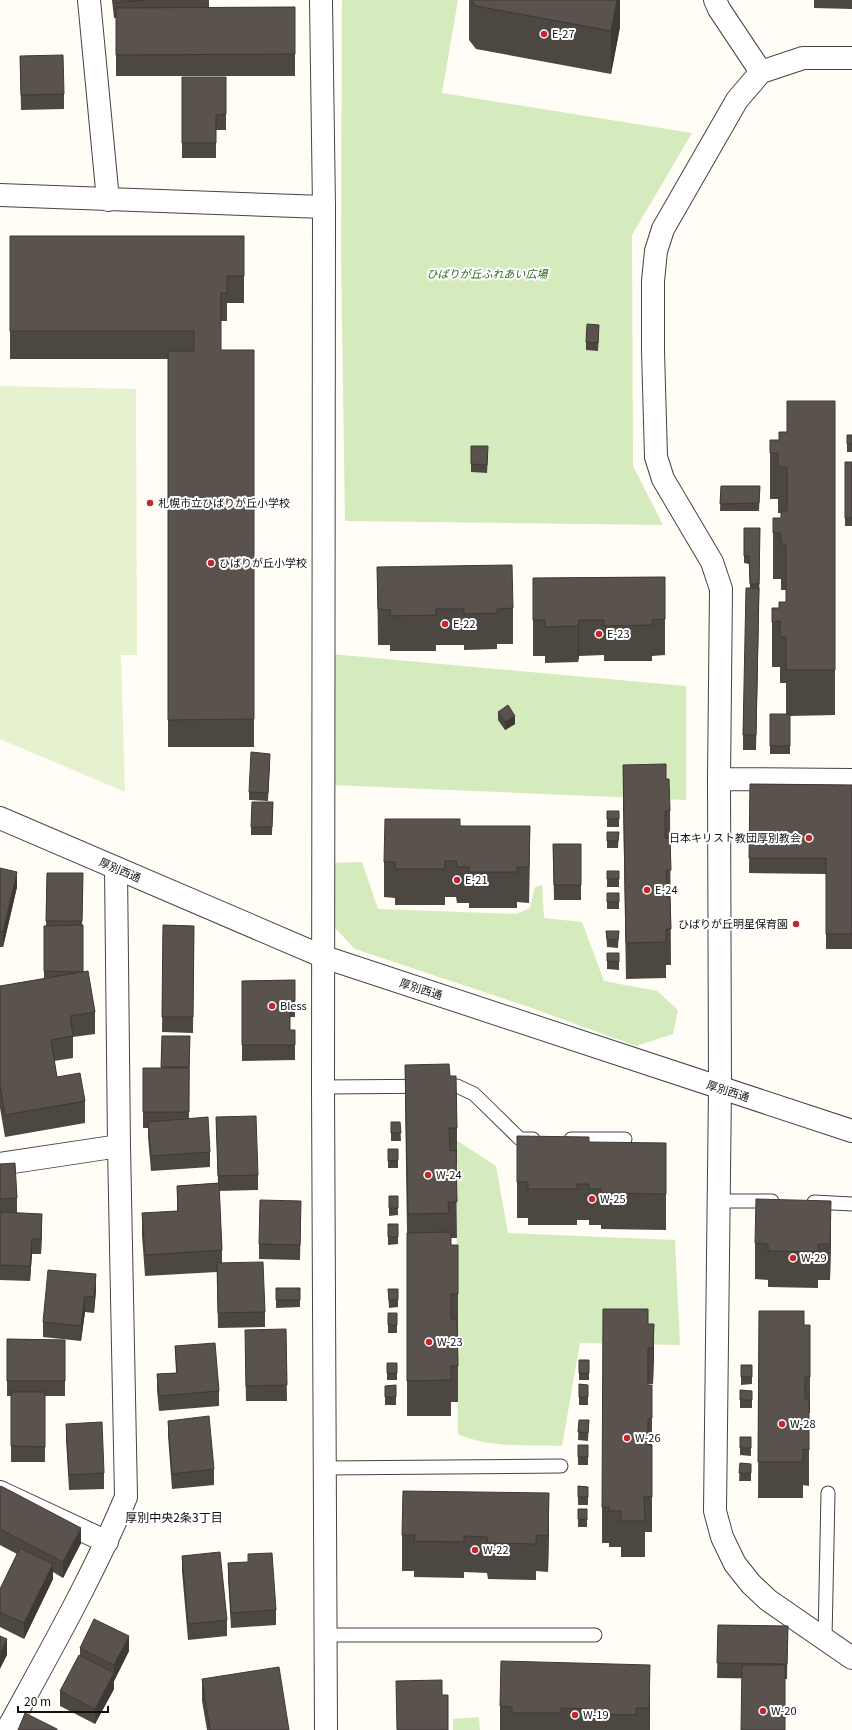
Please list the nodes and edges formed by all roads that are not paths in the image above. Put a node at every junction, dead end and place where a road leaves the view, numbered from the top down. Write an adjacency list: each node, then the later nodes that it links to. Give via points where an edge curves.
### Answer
1 (89, 0): 7 (street)
2 (321, 0): 8 (street)
3 (715, 0): 5 (street)
4 (852, 58): 5 (street, via 803,58)
5 (761, 72): 9 (street, via 738,100 663,229 656,251 653,281 656,457 663,479 712,562 721,589)
6 (0, 195): 7 (street)
7 (108, 200): 8 (street)
8 (324, 207): 13 (street)
9 (719, 778): 10 (street); 15 (street)
10 (852, 780)
11 (0, 818): 12 (street, 厚別西通)
12 (116, 868): 13 (street, 厚別西通); 20 (street)
13 (324, 957): 14 (street); 15 (street, 厚別西通)
14 (323, 1087): 17 (lane, via 457,1086 474,1094 520,1139); 27 (street)
15 (720, 1088): 16 (street, 厚別西通); 22 (street)
16 (852, 1131)
17 (542, 1139)
18 (558, 1139): 19 (lane)
19 (625, 1139)
20 (119, 1146): 21 (street); 30 (street, via 126,1497)
21 (0, 1164)
22 (718, 1200): 23 (lane); 33 (street, via 715,1511 722,1537 735,1564 751,1584 768,1600)
23 (788, 1202)
24 (803, 1202): 25 (lane)
25 (852, 1204)
26 (561, 1466): 27 (lane)
27 (325, 1468): 31 (street)
28 (0, 1492): 30 (street)
29 (828, 1493): 33 (lane)
30 (107, 1542): 35 (street)
31 (325, 1635): 32 (lane); 36 (street)
32 (596, 1635)
33 (825, 1639): 34 (street)
34 (852, 1658)
35 (7, 1730)
36 (326, 1730)

